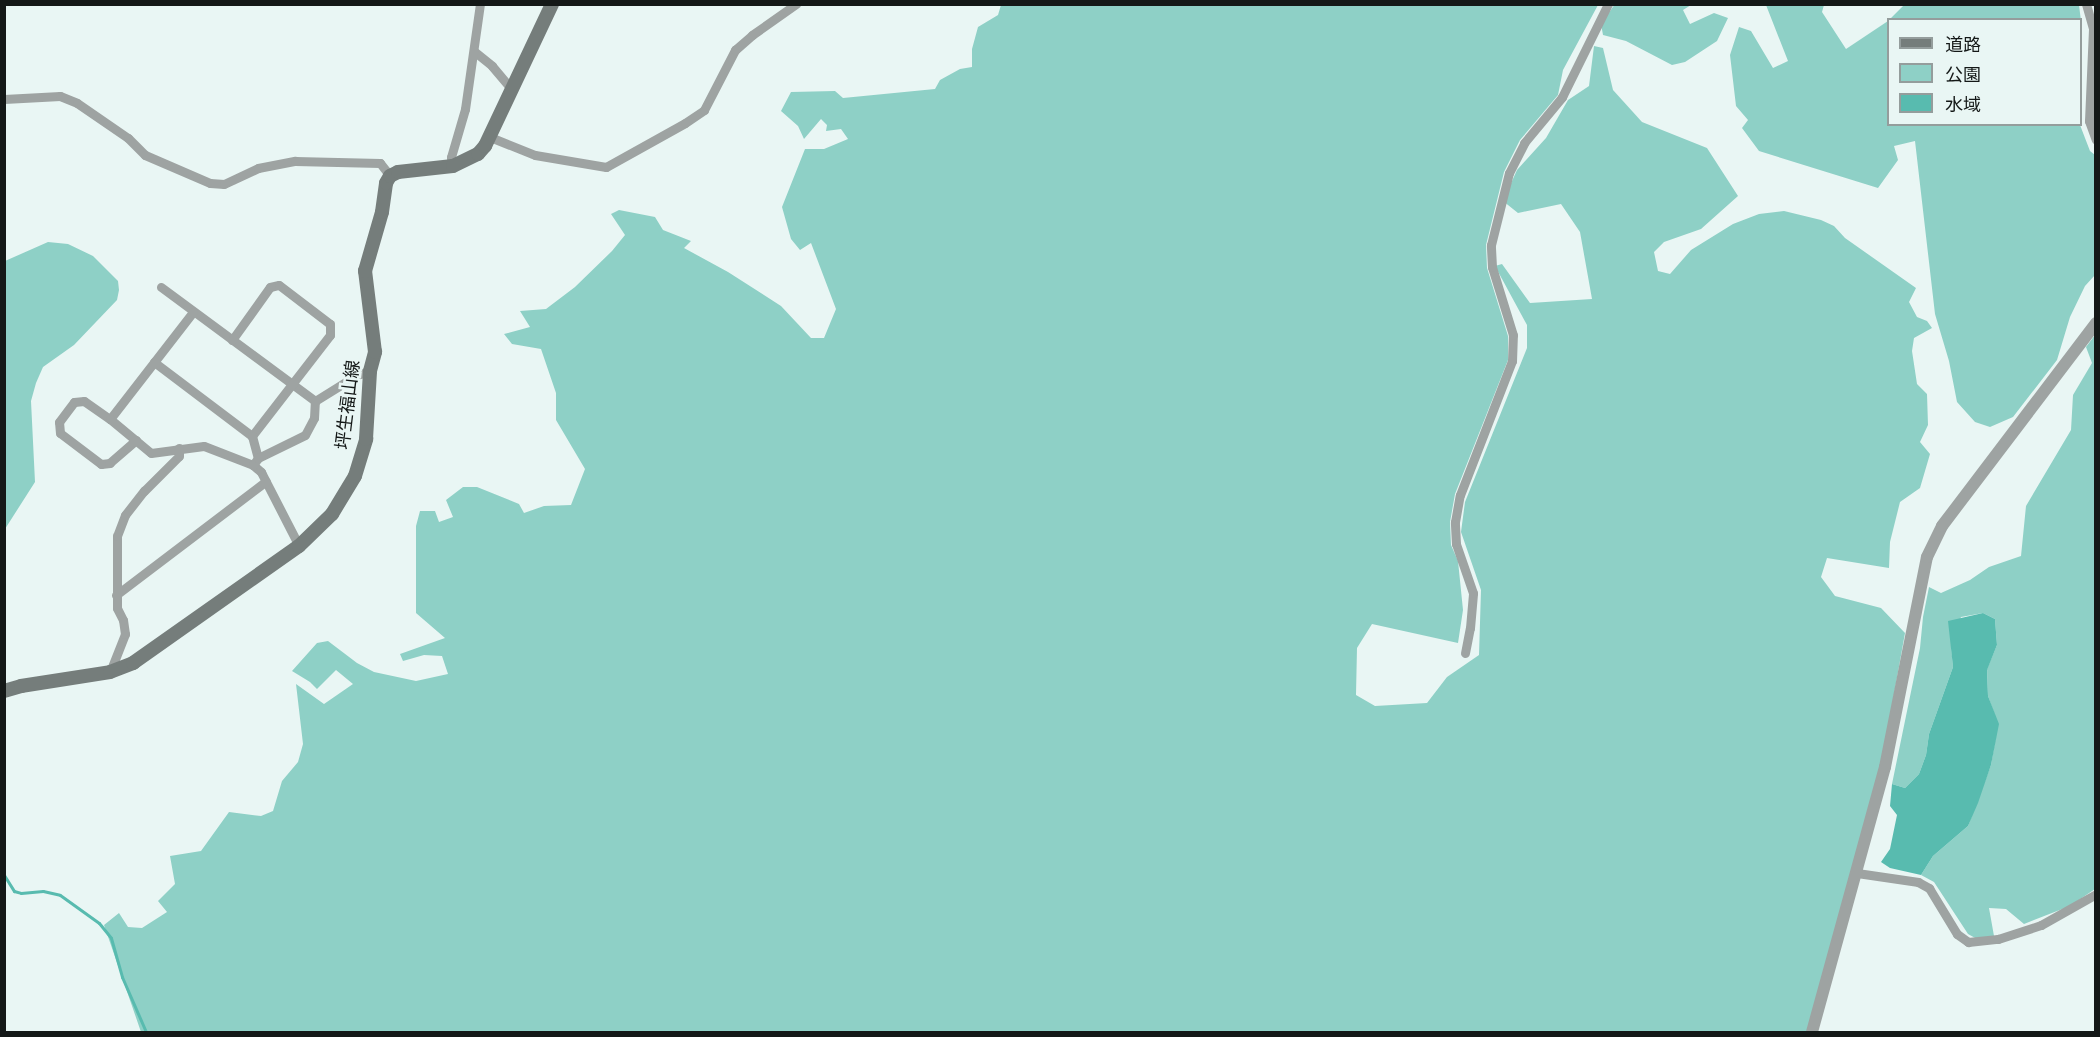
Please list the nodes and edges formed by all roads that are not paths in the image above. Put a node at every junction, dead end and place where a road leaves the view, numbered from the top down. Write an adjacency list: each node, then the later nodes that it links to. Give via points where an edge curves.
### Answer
1 (480, 4): 6 (street)
2 (552, 4): 7 (main road)
3 (796, 4): 9 (street, via 735,50 704,110 606,167 535,155)
4 (1608, 4): 29 (street, via 1563,97 1524,143 1509,173 1491,245 1492,267 1513,335 1512,361 1460,495 1455,522 1456,544 1473,593)
5 (2086, 4): 10 (street, via 2093,28 2089,121)
6 (475, 52): 7 (street); 11 (street, via 451,157)
7 (511, 89): 9 (main road)
8 (4, 99): 12 (street, via 60,96 77,103 145,155 210,183 224,184 258,168 295,161 380,163)
9 (490, 137): 11 (main road, via 478,154)
10 (2096, 140)
11 (453, 166): 12 (main road, via 408,170)
12 (390, 176): 18 (main road, 坪生福山線, via 365,271 374,330 375,352)
13 (161, 287): 14 (street)
14 (193, 312): 16 (street); 17 (street)
15 (2096, 323): 32 (street, via 1942,525 1927,557 1885,767)
16 (232, 340): 19 (street); 19 (street, via 270,287 279,285 330,324 330,335)
17 (154, 362): 21 (street); 22 (street)
18 (370, 371): 20 (street); 27 (main road, 坪生福山線, via 366,439 355,476 332,514)
19 (292, 386): 20 (street); 22 (street)
20 (315, 401): 25 (street, via 314,418 305,435)
21 (110, 419): 23 (street); 23 (street, via 84,401 74,402 59,422 60,433 101,464 110,463)
22 (252, 436): 25 (street)
23 (136, 440): 24 (street, via 152,453)
24 (179, 448): 25 (street, via 204,446); 28 (street, via 179,456 125,515 117,536)
25 (255, 461): 26 (street)
26 (266, 481): 27 (street); 28 (street)
27 (298, 546): 30 (main road, 坪生福山線, via 167,641 133,663)
28 (116, 595): 30 (street, via 125,634)
29 (1465, 653)
30 (110, 672): 31 (main road, 坪生福山線)
31 (4, 691)
32 (1857, 873): 33 (street, via 1918,882 1929,888 1957,933 1968,942 1998,939 2041,925); 34 (street)
33 (2096, 894)
34 (1812, 1032)

